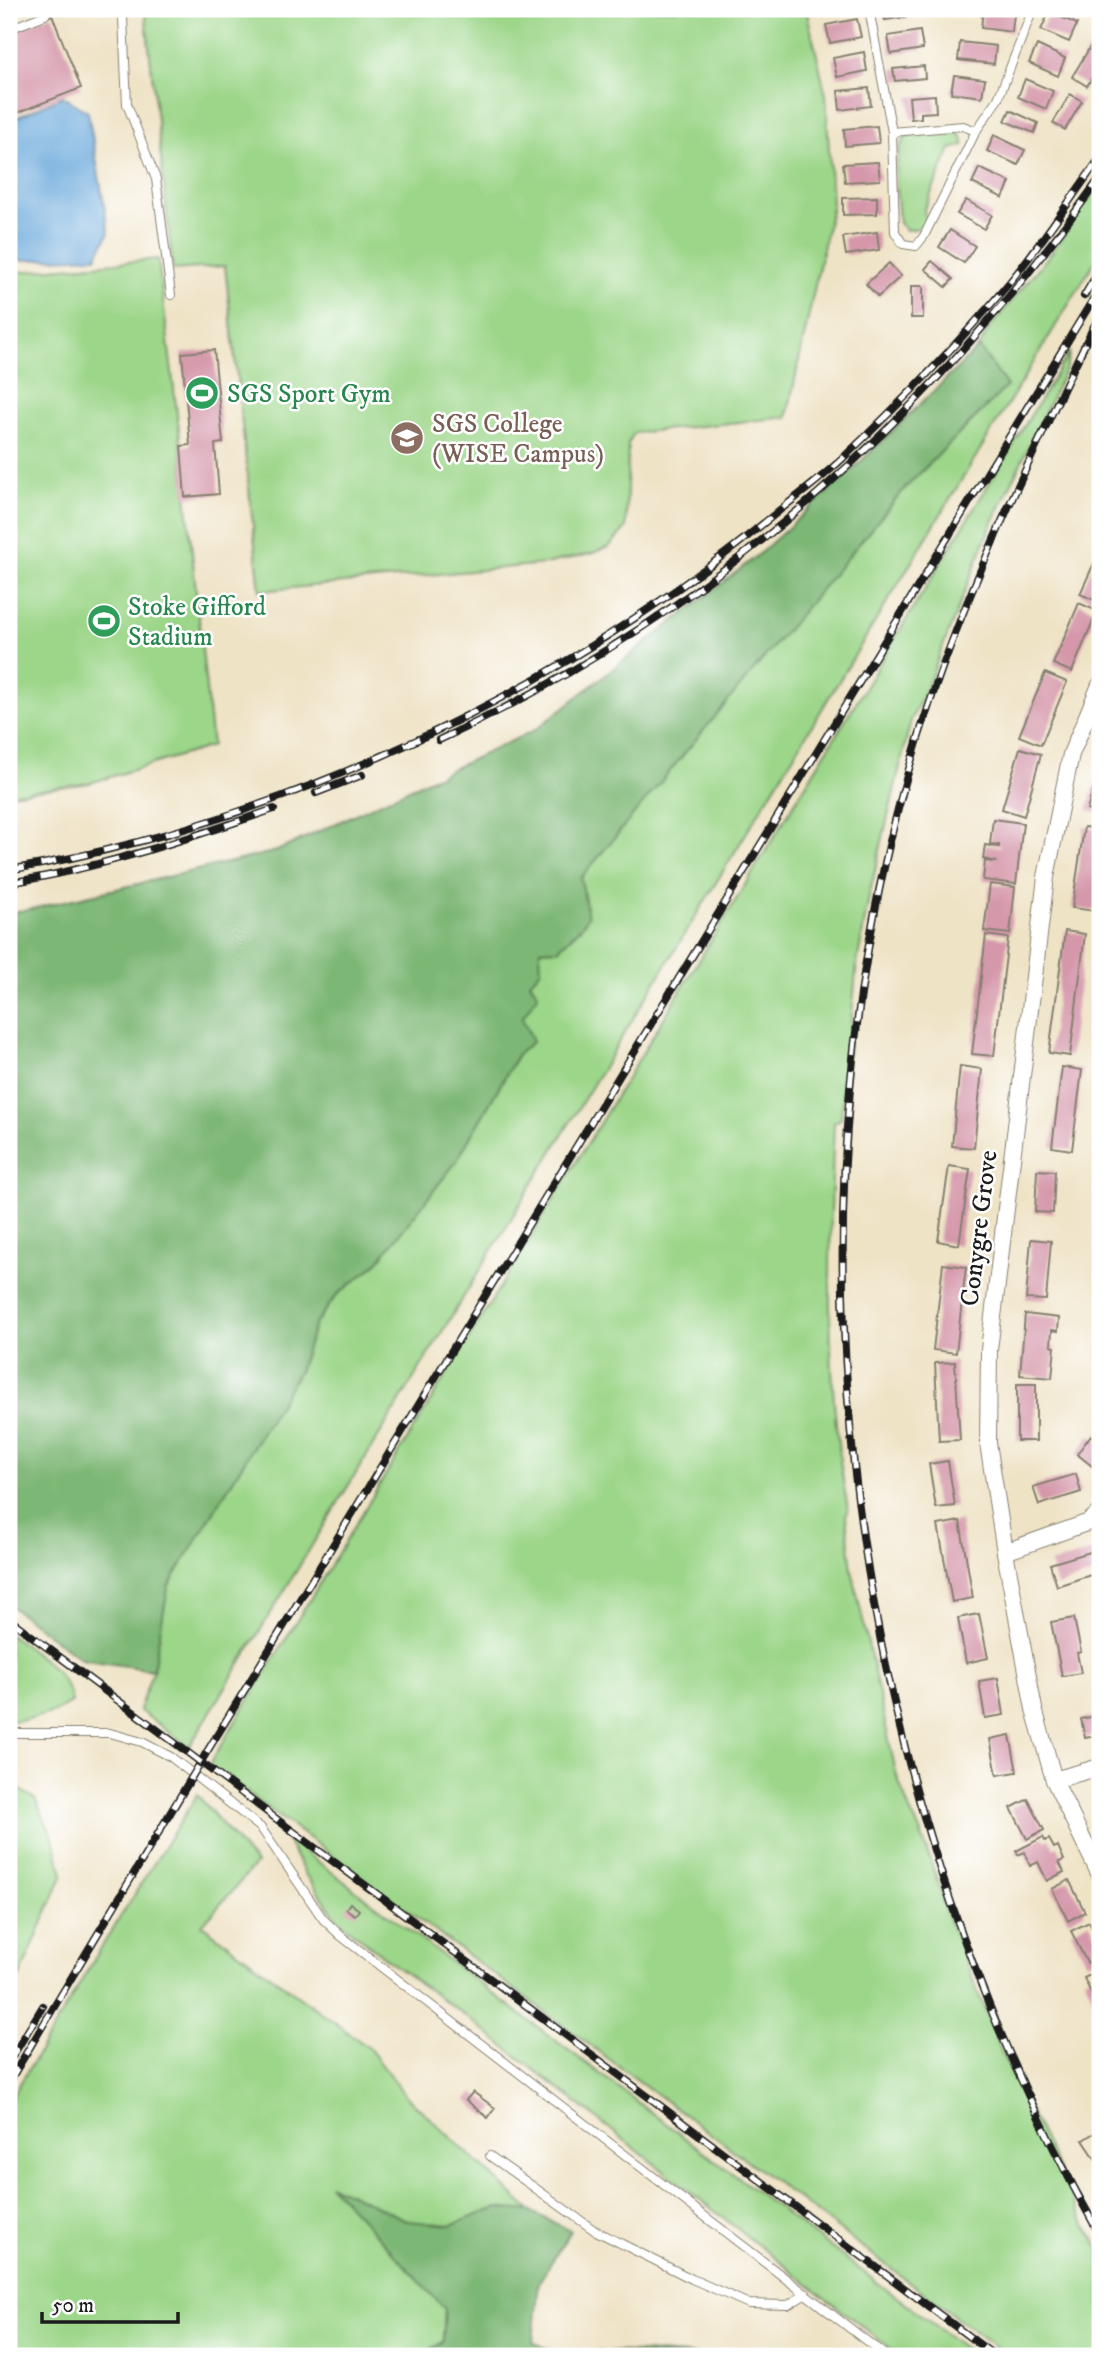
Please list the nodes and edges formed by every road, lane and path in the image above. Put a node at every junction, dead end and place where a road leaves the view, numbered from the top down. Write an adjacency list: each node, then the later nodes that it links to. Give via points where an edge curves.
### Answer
1 (49, 9): 5 (lane)
2 (120, 9): 8 (lane, via 127,104 156,179)
3 (869, 9): 7 (lane)
4 (1033, 9): 6 (lane, via 998,99)
5 (9, 29)
6 (976, 131): 7 (lane, via 963,126); 7 (lane, via 916,247 903,244 895,232)
7 (892, 132)
8 (171, 295)
9 (1100, 685): 11 (street, Conygre Grove, via 1072,754 1046,877 989,1350 988,1443)
10 (1100, 1512): 11 (street, via 1089,1522)
11 (1005, 1552): 14 (street, Conygre Grove, via 1034,1709)
12 (9, 1733): 17 (lane, via 110,1732 171,1758 261,1828 323,1919 341,1936)
13 (1100, 1767): 14 (street)
14 (1054, 1780): 15 (street, Conygre Grove)
15 (1100, 1875)
16 (490, 2156): 17 (lane, via 594,2230 749,2304 788,2305)
17 (806, 2294): 18 (lane)
18 (886, 2356)

